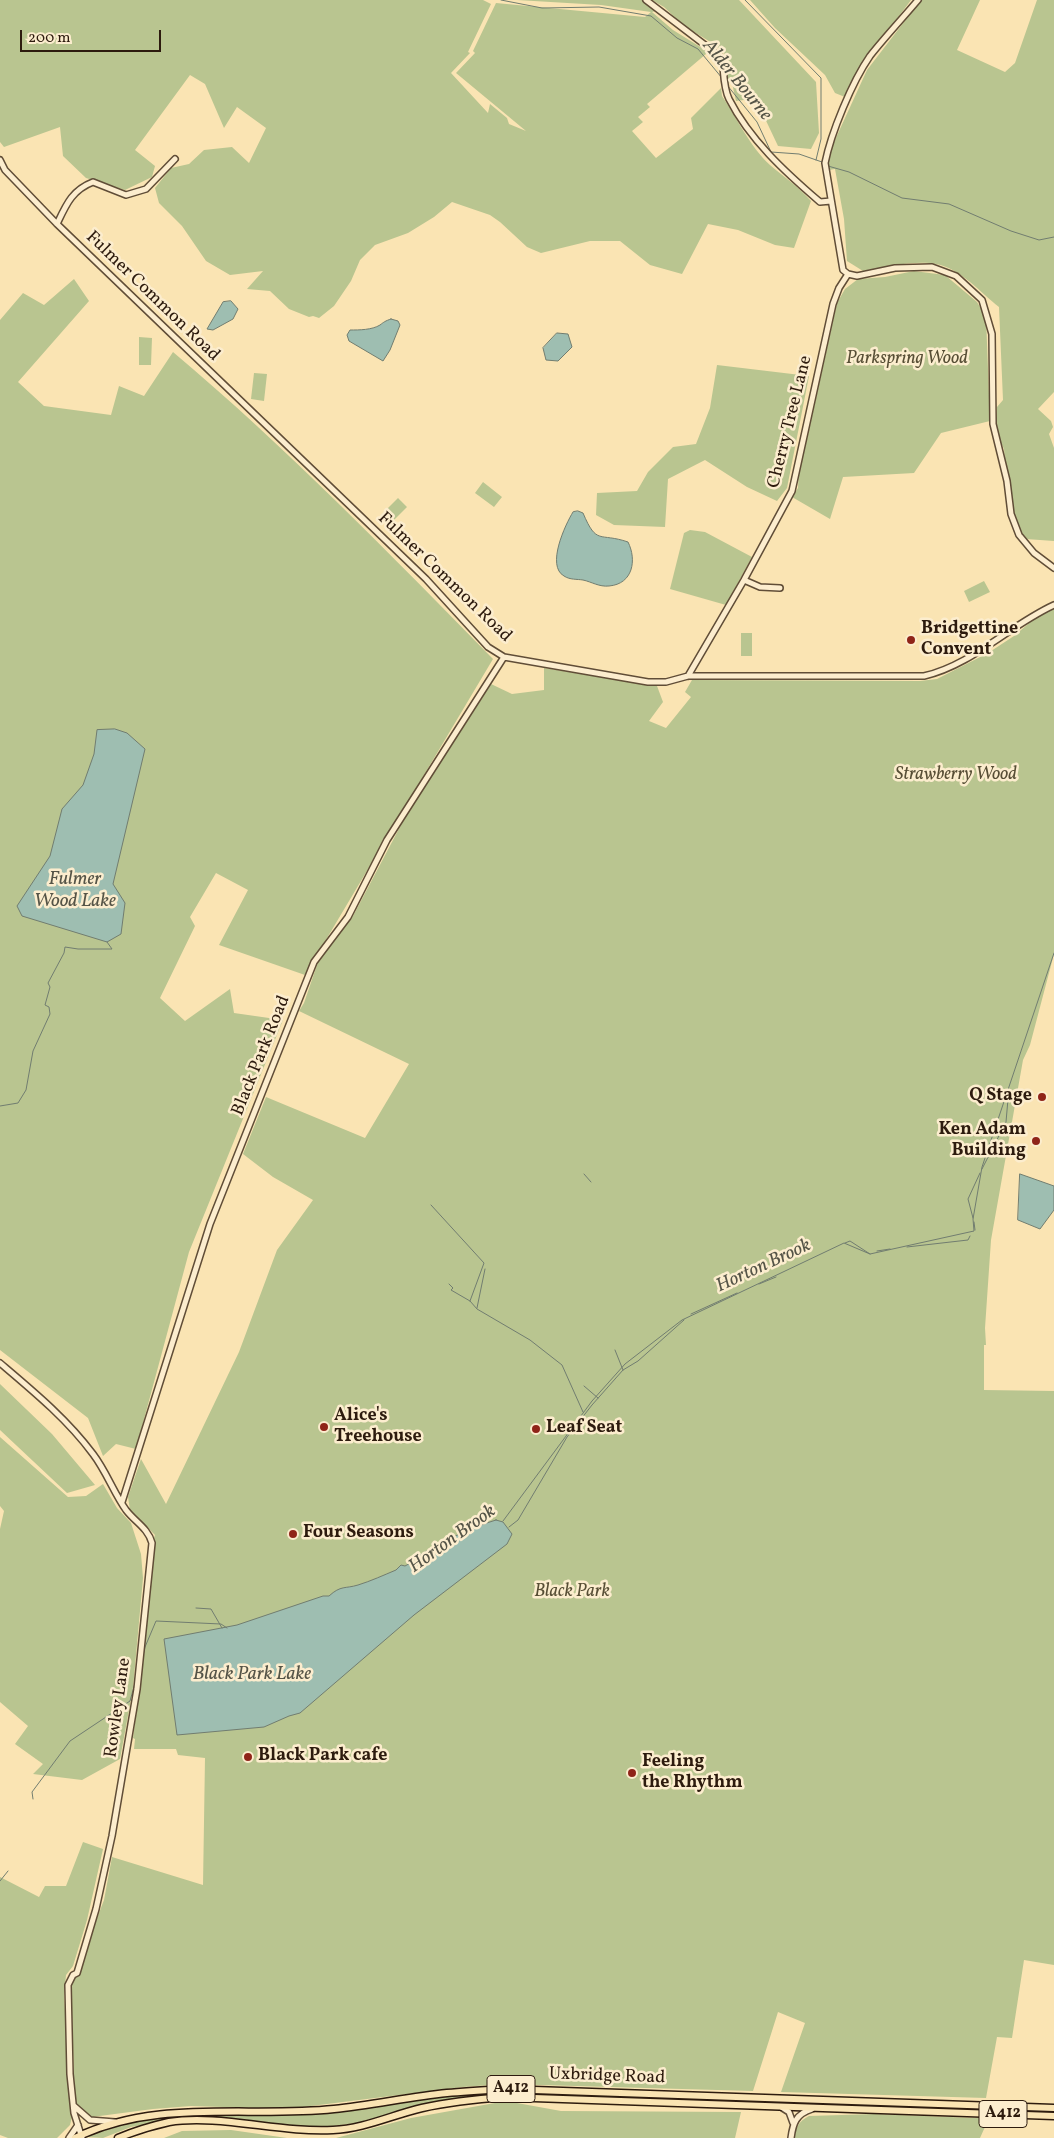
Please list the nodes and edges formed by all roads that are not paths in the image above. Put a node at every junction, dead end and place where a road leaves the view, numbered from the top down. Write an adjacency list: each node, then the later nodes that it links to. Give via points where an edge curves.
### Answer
1 (646, 0): 5 (street, via 722,58 728,98 776,163 820,202)
2 (918, 0): 5 (street, via 870,57 854,84 828,146 825,163)
3 (174, 159): 6 (street, via 146,188 126,195 93,182 80,187 66,204)
4 (0, 160): 6 (street, Fulmer Common Road, via 5,170)
5 (831, 201): 7 (street, via 843,270)
6 (57, 224): 12 (street, Fulmer Common Road, via 426,579 488,647)
7 (848, 274): 8 (street, via 857,276 895,268 932,267 956,276 982,300 992,334 992,424 1007,481 1011,514 1019,535 1034,553); 9 (street, Cherry Tree Lane, via 833,304 792,491)
8 (1054, 568)
9 (744, 580): 10 (street, via 760,587); 13 (street, Cherry Tree Lane)
10 (780, 588)
11 (1054, 605): 13 (street, Fulmer Common Road, via 966,658 924,676)
12 (504, 657): 13 (street, Fulmer Common Road, via 648,682 666,682); 15 (street, Black Park Road, via 387,840 348,917 314,962 210,1224)
13 (688, 676)
14 (0, 1363): 15 (street, Rowley Lane, via 76,1434 94,1455)
15 (122, 1502): 17 (street, Rowley Lane, via 128,1513 148,1532 152,1548 137,1689 112,1836 96,1909 77,1973 68,1985)
16 (776, 2105): 18 (main road, Uxbridge Road / A412); 23 (street, via 789,2112); 27 (main road, Uxbridge Road / A412, via 505,2097 422,2108 335,2130 296,2131 201,2121 170,2122)
17 (74, 2106): 21 (street); 24 (street, Rowley Lane)
18 (815, 2108): 20 (main road, Uxbridge Road / A412); 23 (street, via 800,2113)
19 (1054, 2108): 22 (main road, Uxbridge Road / A412, via 505,2089 448,2093 334,2109 177,2112)
20 (1054, 2116)
21 (85, 2117): 22 (street); 24 (street)
22 (117, 2122): 25 (main road, Uxbridge Road / A412)
23 (794, 2123): 28 (street)
24 (77, 2124): 25 (street, Rowley Lane); 26 (street)
25 (79, 2137)
26 (69, 2138)
27 (118, 2138)
28 (791, 2138)

